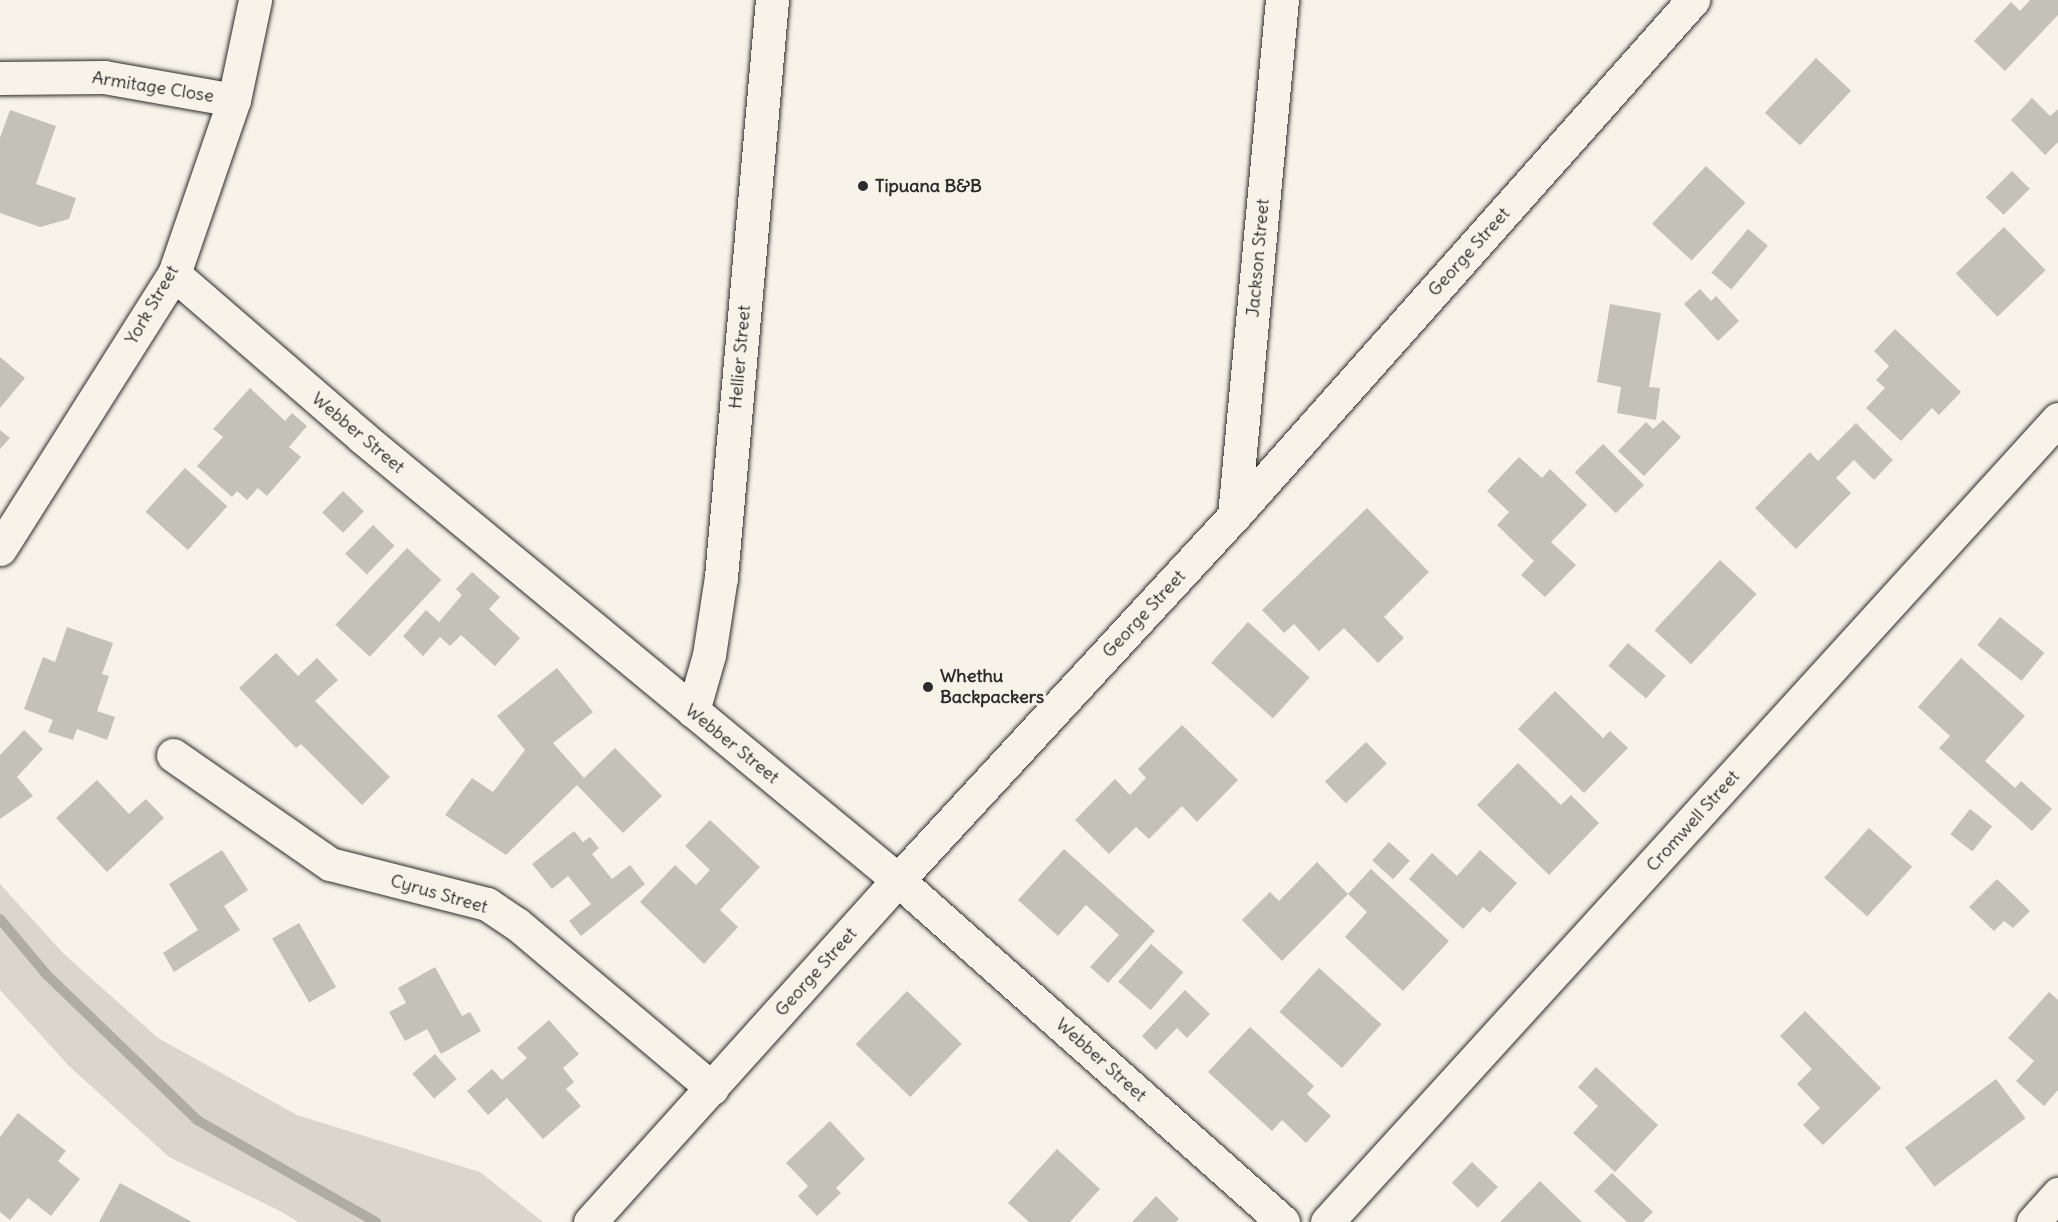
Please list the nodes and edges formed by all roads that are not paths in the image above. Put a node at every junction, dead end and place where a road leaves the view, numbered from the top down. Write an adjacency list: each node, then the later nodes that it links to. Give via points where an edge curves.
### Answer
1 (255, 0): 6 (street, York Street)
2 (772, 0): 11 (street, Hellier Street, via 721,577 709,655)
3 (1282, 0): 9 (street, Jackson Street)
4 (1693, 0): 9 (street, George Street)
5 (0, 78): 6 (street, Armitage Close, via 104,77)
6 (234, 100): 7 (street, York Street)
7 (174, 274): 10 (street, York Street); 11 (street, Webber Street, via 362,437)
8 (2058, 419): 18 (street, Cromwell Street)
9 (1234, 516): 13 (street, George Street)
10 (0, 549)
11 (693, 711): 13 (street, Webber Street)
12 (173, 755): 14 (street, Cyrus Street, via 330,864 487,904 518,924)
13 (898, 880): 14 (street, George Street); 17 (street, Webber Street)
14 (712, 1088): 16 (street, George Street)
15 (2058, 1194): 19 (street)
16 (590, 1222)
17 (1283, 1222)
18 (1328, 1222)
19 (2033, 1222)

